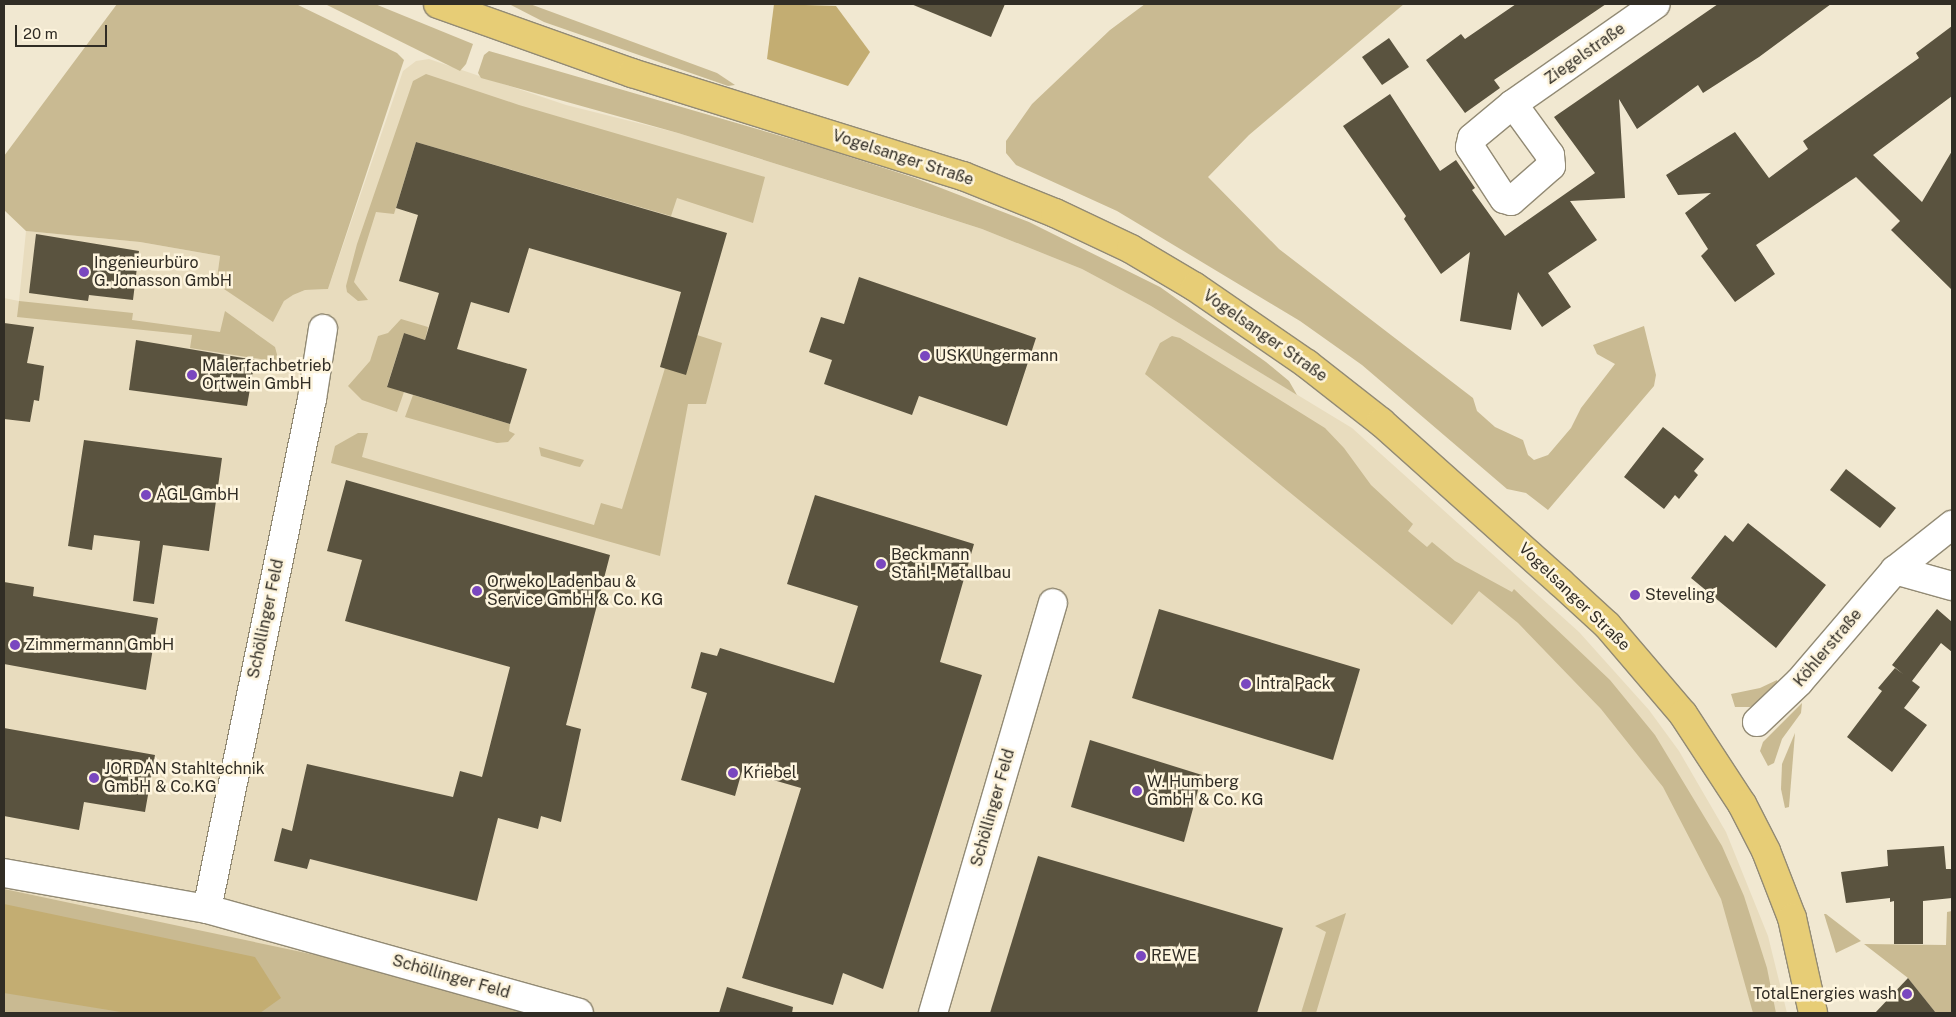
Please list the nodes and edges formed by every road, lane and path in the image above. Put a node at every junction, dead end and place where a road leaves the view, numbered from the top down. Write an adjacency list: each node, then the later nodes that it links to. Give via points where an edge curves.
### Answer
1 (438, 4): 14 (main road, Vogelsanger Straße, via 632,73 963,176 1055,213 1131,249 1271,338 1382,422 1529,553 1607,626 1683,714 1742,804 1766,851 1792,918)
2 (1656, 4): 3 (street, Ziegelstraße)
3 (1513, 104)
4 (323, 329): 11 (street, Schöllinger Feld, via 312,399)
5 (1952, 525): 6 (street, Köhlerstraße)
6 (1895, 570): 7 (street); 9 (street, Köhlerstraße, via 1799,682)
7 (1952, 586)
8 (1053, 603): 13 (street, Schöllinger Feld)
9 (1757, 722)
10 (4, 873): 11 (street, Schöllinger Feld)
11 (207, 909): 12 (street, Schöllinger Feld)
12 (579, 1013)
13 (932, 1013)
14 (1813, 1013)

